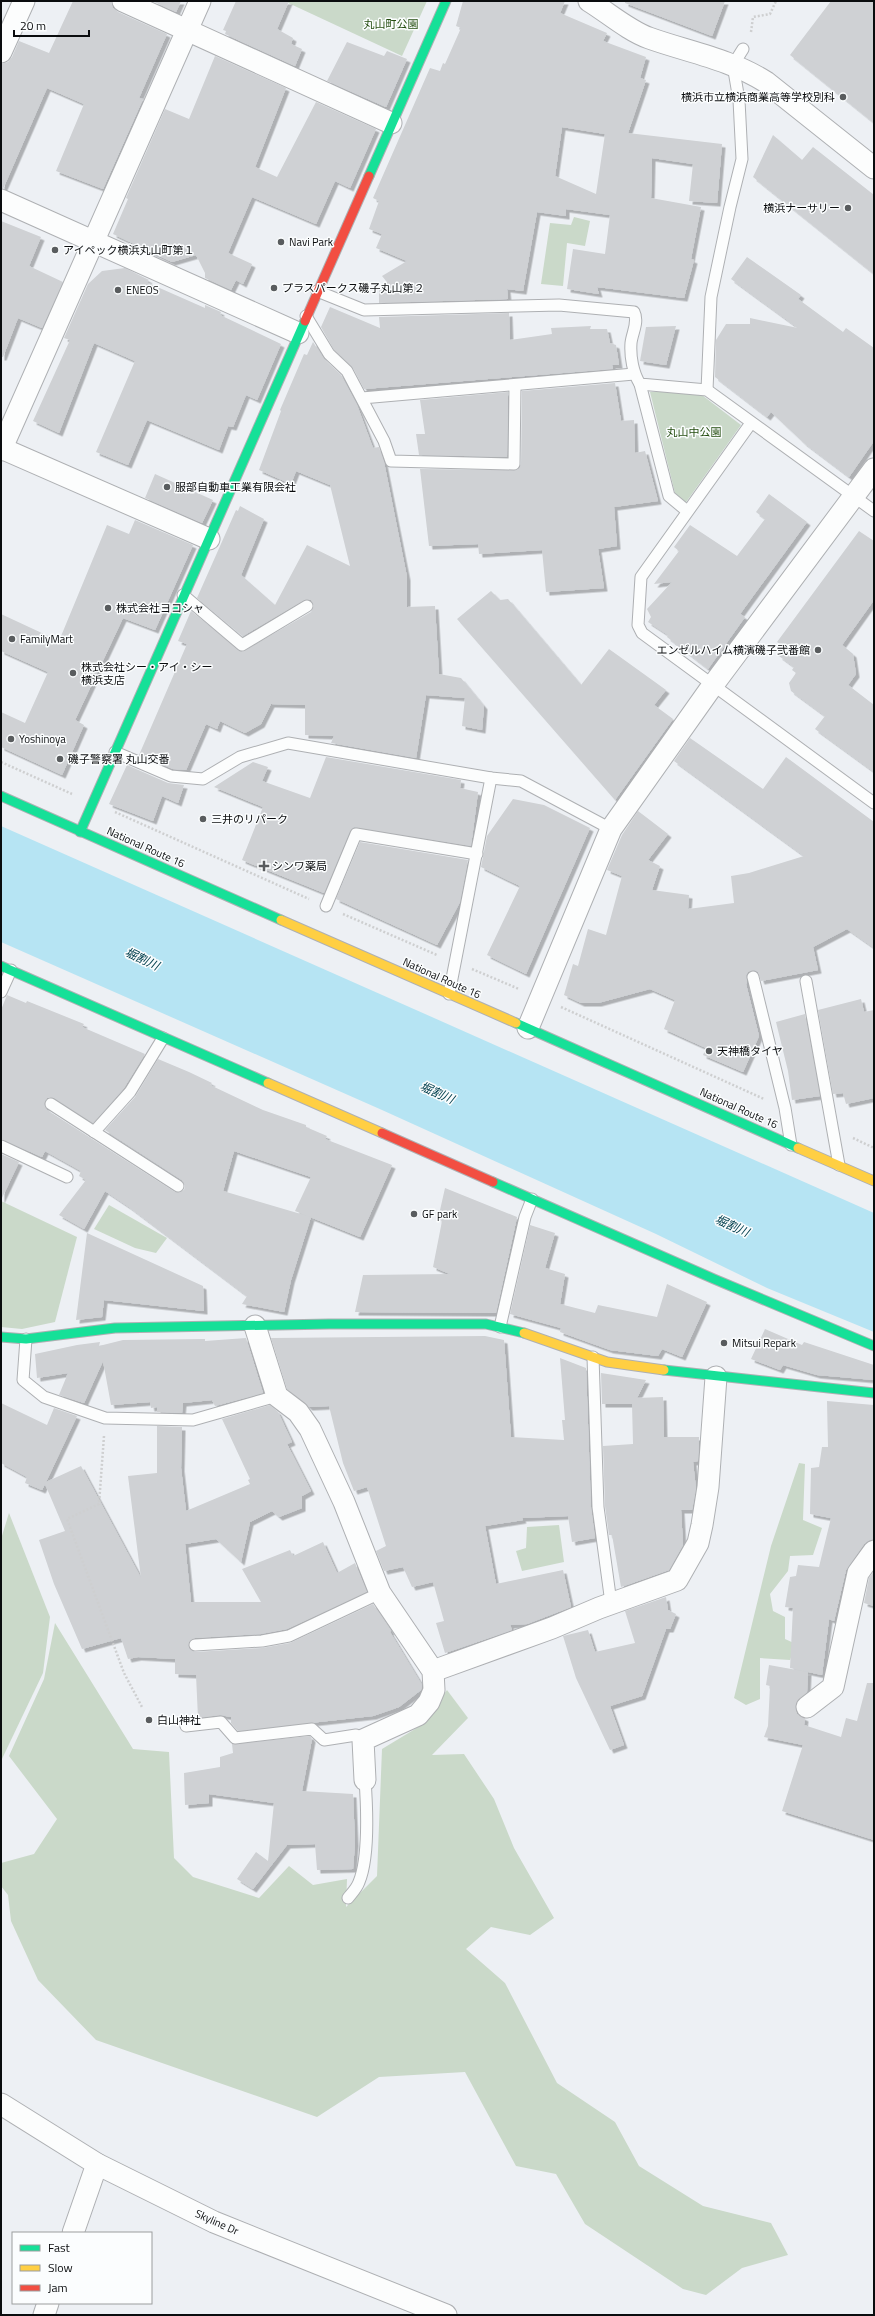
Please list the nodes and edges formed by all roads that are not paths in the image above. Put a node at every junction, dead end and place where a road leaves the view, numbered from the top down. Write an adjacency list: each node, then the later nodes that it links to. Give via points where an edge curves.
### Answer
1 (24, 1): 7 (street)
2 (123, 1): 6 (street)
3 (200, 1): 6 (street)
4 (446, 1): 9 (main road)
5 (589, 1): 8 (street, via 647,38)
6 (187, 30): 9 (street); 12 (street)
7 (1, 52)
8 (738, 57): 10 (street); 17 (lane, via 742,159 711,297)
9 (391, 123): 13 (main road)
10 (874, 168)
11 (1, 200): 12 (street)
12 (94, 242): 14 (street); 20 (street)
13 (317, 291): 14 (main road); 15 (lane, via 364,310 560,305 627,310 634,312 636,317 631,344)
14 (302, 324): 18 (lane, via 347,371); 25 (main road)
15 (637, 379): 16 (lane); 17 (lane); 23 (lane, via 669,496)
16 (515, 386): 18 (lane); 18 (lane, via 514,464 392,461)
17 (707, 390): 19 (lane)
18 (362, 398)
19 (751, 423): 22 (lane); 23 (lane)
20 (1, 449): 25 (street)
21 (874, 469): 22 (street)
22 (854, 496): 24 (lane); 28 (street)
23 (687, 511): 28 (lane, via 641,577 638,625 642,633)
24 (874, 511)
25 (209, 539): 26 (main road)
26 (183, 595): 27 (lane, via 242,645); 29 (main road)
27 (307, 606)
28 (714, 685): 32 (lane); 33 (street)
29 (115, 752): 30 (lane, via 171,776 203,779 240,757 288,743); 34 (main road)
30 (491, 778): 33 (lane, via 521,780); 35 (lane)
31 (1, 796): 34 (main road, National Route 16)
32 (874, 803)
33 (611, 829): 42 (street)
34 (80, 832): 41 (main road, National Route 16)
35 (477, 854): 36 (lane, via 356,834); 41 (lane)
36 (326, 906)
37 (6, 968): 40 (lane); 43 (main road)
38 (753, 977): 46 (lane, via 785,1108)
39 (806, 981): 48 (lane)
40 (1, 992)
41 (449, 994): 42 (main road, National Route 16)
42 (528, 1028): 46 (main road, National Route 16)
43 (163, 1038): 45 (lane, via 130,1092); 52 (main road)
44 (51, 1104): 45 (lane)
45 (94, 1132): 51 (lane)
46 (791, 1145): 48 (main road, National Route 16)
47 (1, 1146): 49 (lane)
48 (839, 1165): 50 (main road, National Route 16)
49 (67, 1178)
50 (874, 1181)
51 (178, 1186)
52 (532, 1199): 54 (lane, via 525,1217); 57 (main road)
53 (255, 1326): 54 (main road, via 486,1324); 56 (main road, via 115,1328); 61 (street)
54 (500, 1327): 58 (main road, via 514,1329)
55 (1, 1337): 56 (main road)
56 (26, 1339): 61 (lane, via 23,1380 44,1397 105,1418 193,1420)
57 (874, 1346)
58 (593, 1357): 59 (main road, via 607,1362); 64 (lane, via 598,1507)
59 (716, 1377): 60 (main road); 64 (street, via 708,1487 698,1543 677,1580)
60 (874, 1394)
61 (277, 1396): 63 (street, via 298,1412 310,1429 344,1502)
62 (874, 1550): 67 (street, via 858,1573 833,1687)
63 (380, 1593): 65 (lane, via 288,1636 262,1642); 66 (street)
64 (611, 1603): 66 (street, via 552,1628)
65 (195, 1645)
66 (433, 1671): 69 (street, via 434,1690 430,1702 418,1715)
67 (807, 1707)
68 (186, 1726): 69 (lane, via 221,1722 235,1738 312,1729 324,1740 356,1735)
69 (363, 1740): 70 (street)
70 (365, 1780): 71 (lane, via 367,1816 364,1855 359,1882)
71 (348, 1898)
72 (1, 2104): 73 (street, Skyline Dr)
73 (97, 2164): 74 (street); 77 (street, Skyline Dr, via 214,2222)
74 (73, 2232)
75 (48, 2304): 76 (street)
76 (44, 2315)
77 (446, 2315)

